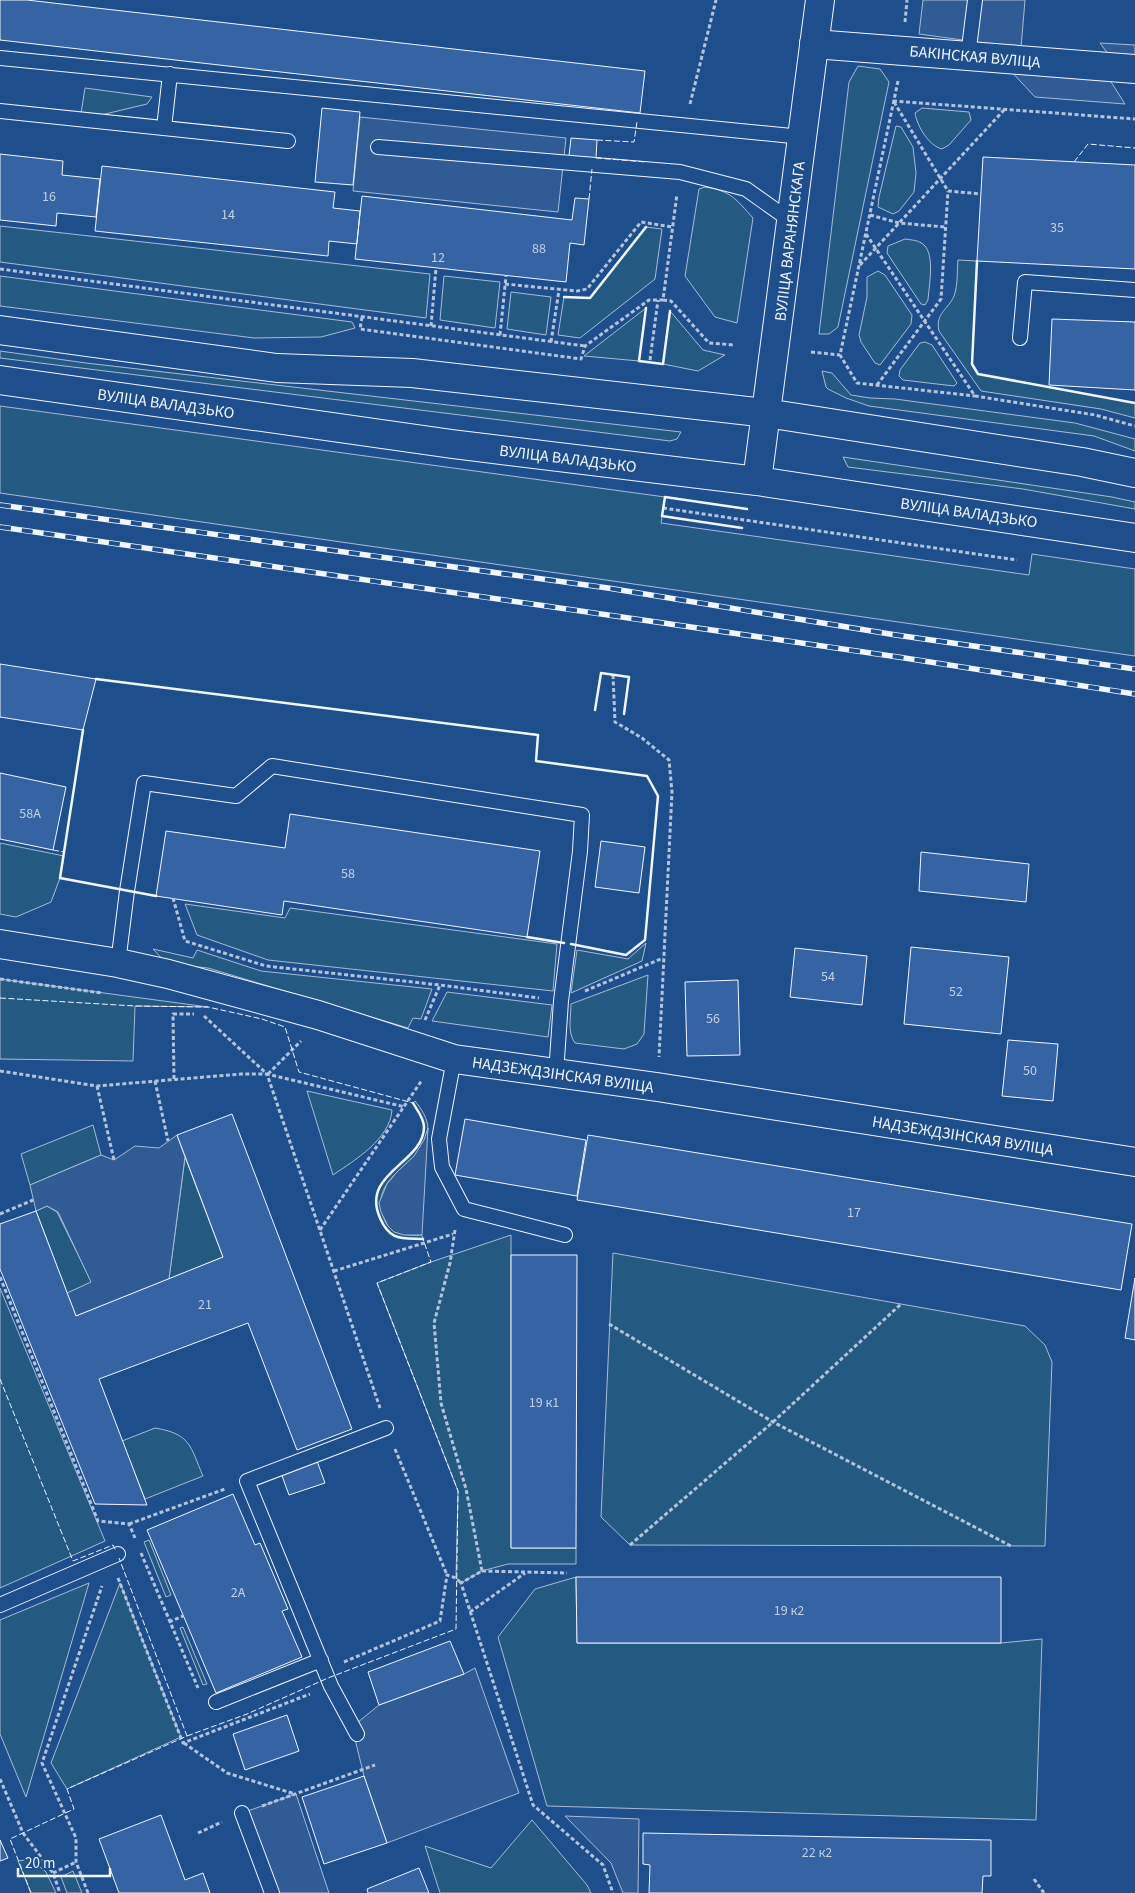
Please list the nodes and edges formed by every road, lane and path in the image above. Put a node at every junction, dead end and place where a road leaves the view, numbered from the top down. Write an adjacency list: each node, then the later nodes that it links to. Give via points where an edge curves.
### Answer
1 (716, 0): 14 (path)
2 (820, 0): 4 (main road, ВУЛІЦА ВАРАНЯНСКАГА)
3 (975, 0): 5 (lane)
4 (814, 44): 5 (main road, БАКІНСКАЯ ВУЛІЦА); 16 (main road, ВУЛІЦА ВАРАНЯНСКАГА)
5 (968, 56): 7 (main road, БАКІНСКАЯ ВУЛІЦА)
6 (0, 58): 8 (lane)
7 (1135, 69)
8 (170, 74): 14 (lane); 15 (lane)
9 (900, 74): 10 (path)
10 (893, 101): 11 (path); 20 (path); 23 (path)
11 (1004, 110): 13 (path); 20 (path)
12 (0, 111): 15 (lane)
13 (1135, 119)
14 (685, 124): 16 (lane)
15 (164, 128): 17 (lane)
16 (802, 137): 24 (main road, ВУЛІЦА ВАРАНЯНСКАГА)
17 (288, 140)
18 (378, 146): 19 (lane)
19 (680, 172): 24 (lane, via 746,189); 26 (path)
20 (940, 178): 21 (path); 25 (path)
21 (948, 191): 22 (path); 27 (path)
22 (981, 194)
23 (870, 215): 25 (path); 28 (path)
24 (791, 221): 54 (main road, ВУЛІЦА ВАРАНЯНСКАГА)
25 (899, 223): 27 (path); 29 (path)
26 (672, 227): 35 (path, via 641,222 587,289); 38 (path)
27 (945, 227): 40 (path, via 941,299)
28 (866, 234): 29 (path); 30 (path)
29 (875, 248): 30 (path); 40 (path)
30 (859, 267): 49 (path)
31 (436, 268): 41 (path)
32 (0, 269): 39 (path)
33 (506, 276): 34 (path)
34 (505, 284): 35 (path); 43 (path)
35 (560, 290): 45 (path)
36 (1135, 290): 44 (lane, via 1025,282)
37 (658, 300): 38 (path); 47 (path, via 649,300); 50 (path)
38 (663, 300): 46 (path, via 671,301 709,343)
39 (362, 317): 41 (path); 47 (path, via 360,329 581,359)
40 (924, 321): 52 (path); 53 (path)
41 (430, 326): 43 (path)
42 (0, 330): 54 (main road, via 277,368 412,373)
43 (500, 336): 45 (path)
44 (1020, 338)
45 (551, 342): 47 (path)
46 (734, 345)
47 (585, 346)
48 (811, 352): 49 (path)
49 (840, 355): 52 (path, via 857,383)
50 (650, 360)
51 (0, 380): 57 (main road, ВУЛІЦА ВАЛАДЗЬКО, via 452,444)
52 (878, 385): 53 (path)
53 (975, 396): 55 (path, via 1095,415)
54 (766, 414): 56 (main road); 57 (main road, ВУЛІЦА ВАРАНЯНСКАГА)
55 (1135, 426)
56 (1135, 473)
57 (757, 481): 59 (main road, ВУЛІЦА ВАЛАДЗЬКО)
58 (663, 508): 60 (path)
59 (1135, 538)
60 (1017, 560)
61 (613, 675): 64 (path, via 615,722 669,760 672,792)
62 (173, 898): 66 (path, via 185,941 266,966)
63 (0, 944): 65 (main road, НАДЗЕЖДЗІНСКАЯ ВУЛІЦА)
64 (663, 958): 66 (path); 76 (path)
65 (118, 963): 66 (lane, via 144,784 236,796 272,766 582,815); 68 (main road, НАДЗЕЖДЗІНСКАЯ ВУЛІЦА, via 318,1015)
66 (561, 1001): 71 (lane)
67 (298, 1044): 70 (path)
68 (454, 1059): 71 (main road, НАДЗЕЖДЗІНСКАЯ ВУЛІЦА); 82 (lane, via 439,1139 442,1167)
69 (0, 1071): 75 (path)
70 (267, 1074): 73 (path); 73 (path, via 202,1014 173,1014); 77 (path); 84 (path)
71 (556, 1074): 76 (main road, НАДЗЕЖДЗІНСКАЯ ВУЛІЦА)
72 (424, 1078): 77 (path)
73 (174, 1080): 74 (path)
74 (155, 1081): 75 (path); 78 (path)
75 (97, 1086): 79 (path)
76 (657, 1087): 80 (main road, НАДЗЕЖДЗІНСКАЯ ВУЛІЦА)
77 (405, 1107): 84 (path)
78 (168, 1141)
79 (114, 1160)
80 (1135, 1162)
81 (33, 1200): 83 (path)
82 (464, 1209): 85 (path); 86 (lane)
83 (0, 1214)
84 (320, 1230): 87 (path)
85 (453, 1234): 87 (path); 100 (path, via 450,1263 434,1324 441,1403 466,1489)
86 (565, 1235)
87 (334, 1271): 92 (path)
88 (0, 1277): 94 (path, via 98,1521)
89 (901, 1304): 91 (path)
90 (610, 1324): 91 (path)
91 (773, 1422): 96 (path); 97 (path)
92 (386, 1428): 93 (lane); 103 (path)
93 (247, 1481): 94 (path); 109 (lane)
94 (129, 1524): 95 (path)
95 (136, 1540)
96 (630, 1544)
97 (1011, 1546)
98 (139, 1548): 108 (path)
99 (115, 1558): 105 (lane); 114 (path); 118 (path, via 106,1572 42,1762 76,1838)
100 (482, 1571): 101 (path); 104 (path)
101 (526, 1572): 102 (path); 106 (path)
102 (567, 1573)
103 (447, 1575): 104 (path, via 456,1578); 109 (path, via 440,1621)
104 (460, 1584): 106 (path)
105 (0, 1605)
106 (470, 1612): 124 (path, via 534,1805 603,1865)
107 (184, 1616): 108 (path)
108 (169, 1622): 111 (path)
109 (323, 1665): 110 (lane); 112 (lane)
110 (331, 1686): 113 (lane); 114 (path)
111 (198, 1689)
112 (216, 1702)
113 (357, 1734)
114 (183, 1743): 115 (path, via 227,1774 296,1794)
115 (375, 1765)
116 (0, 1778): 119 (path, via 23,1833)
117 (242, 1813): 123 (lane)
118 (76, 1862): 119 (path); 122 (path)
119 (53, 1873): 121 (path)
120 (1034, 1879): 125 (path)
121 (60, 1893)
122 (88, 1893)
123 (272, 1893)
124 (613, 1893)
125 (1044, 1893)

